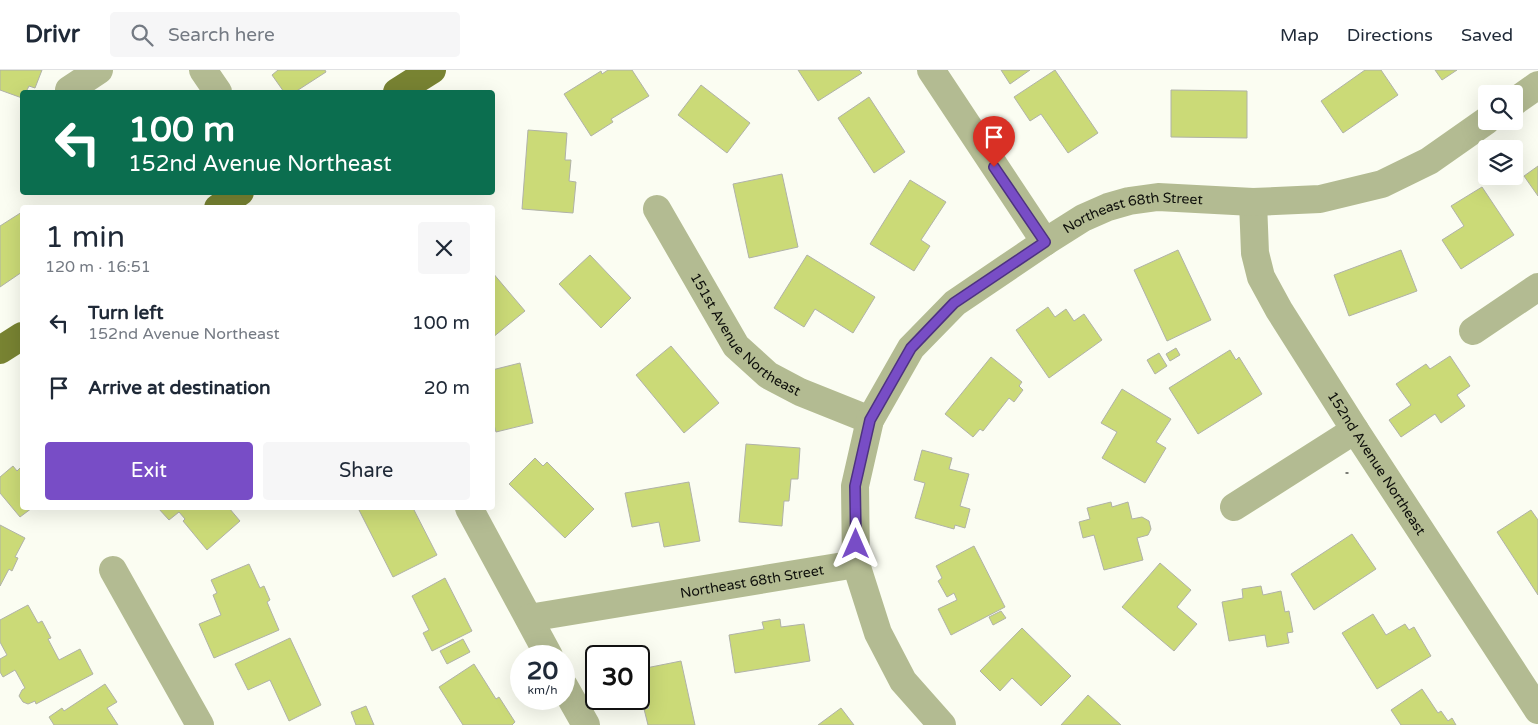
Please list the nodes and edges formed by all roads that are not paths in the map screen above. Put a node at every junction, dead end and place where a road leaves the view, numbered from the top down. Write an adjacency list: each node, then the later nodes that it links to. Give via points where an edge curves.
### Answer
1 (99, 70): 6 (street)
2 (203, 70): 7 (street)
3 (432, 70): 8 (main road)
4 (931, 70): 15 (street)
5 (1538, 85): 9 (street)
6 (69, 90)
7 (217, 90)
8 (400, 90)
9 (1523, 96)
10 (1478, 126): 12 (street, Northeast 68th Street, via 1429,160 1382,184 1320,199)
11 (236, 195): 13 (main road)
12 (1253, 202): 15 (street, Northeast 68th Street, via 1158,197 1129,201 1083,218); 21 (street, 152nd Avenue Northeast, via 1255,253 1261,277)
13 (222, 205)
14 (657, 209): 20 (street, 151st Avenue Northeast, via 736,346 768,374 800,392)
15 (1045, 242): 20 (street, Northeast 68th Street, via 954,303 911,348)
16 (1538, 287): 17 (street)
17 (1473, 331)
18 (20, 337): 19 (main road)
19 (0, 350)
20 (870, 420): 24 (street, Northeast 68th Street, via 855,486)
21 (1355, 430): 22 (street); 29 (street, 152nd Avenue Northeast)
22 (1234, 507)
23 (470, 510): 26 (street)
24 (856, 564): 26 (street, Northeast 68th Street); 32 (street, via 878,633 903,681)
25 (113, 570): 30 (street)
26 (529, 618): 27 (street)
27 (543, 645)
28 (575, 706): 31 (street)
29 (1538, 710)
30 (200, 725)
31 (586, 725)
32 (942, 725)

